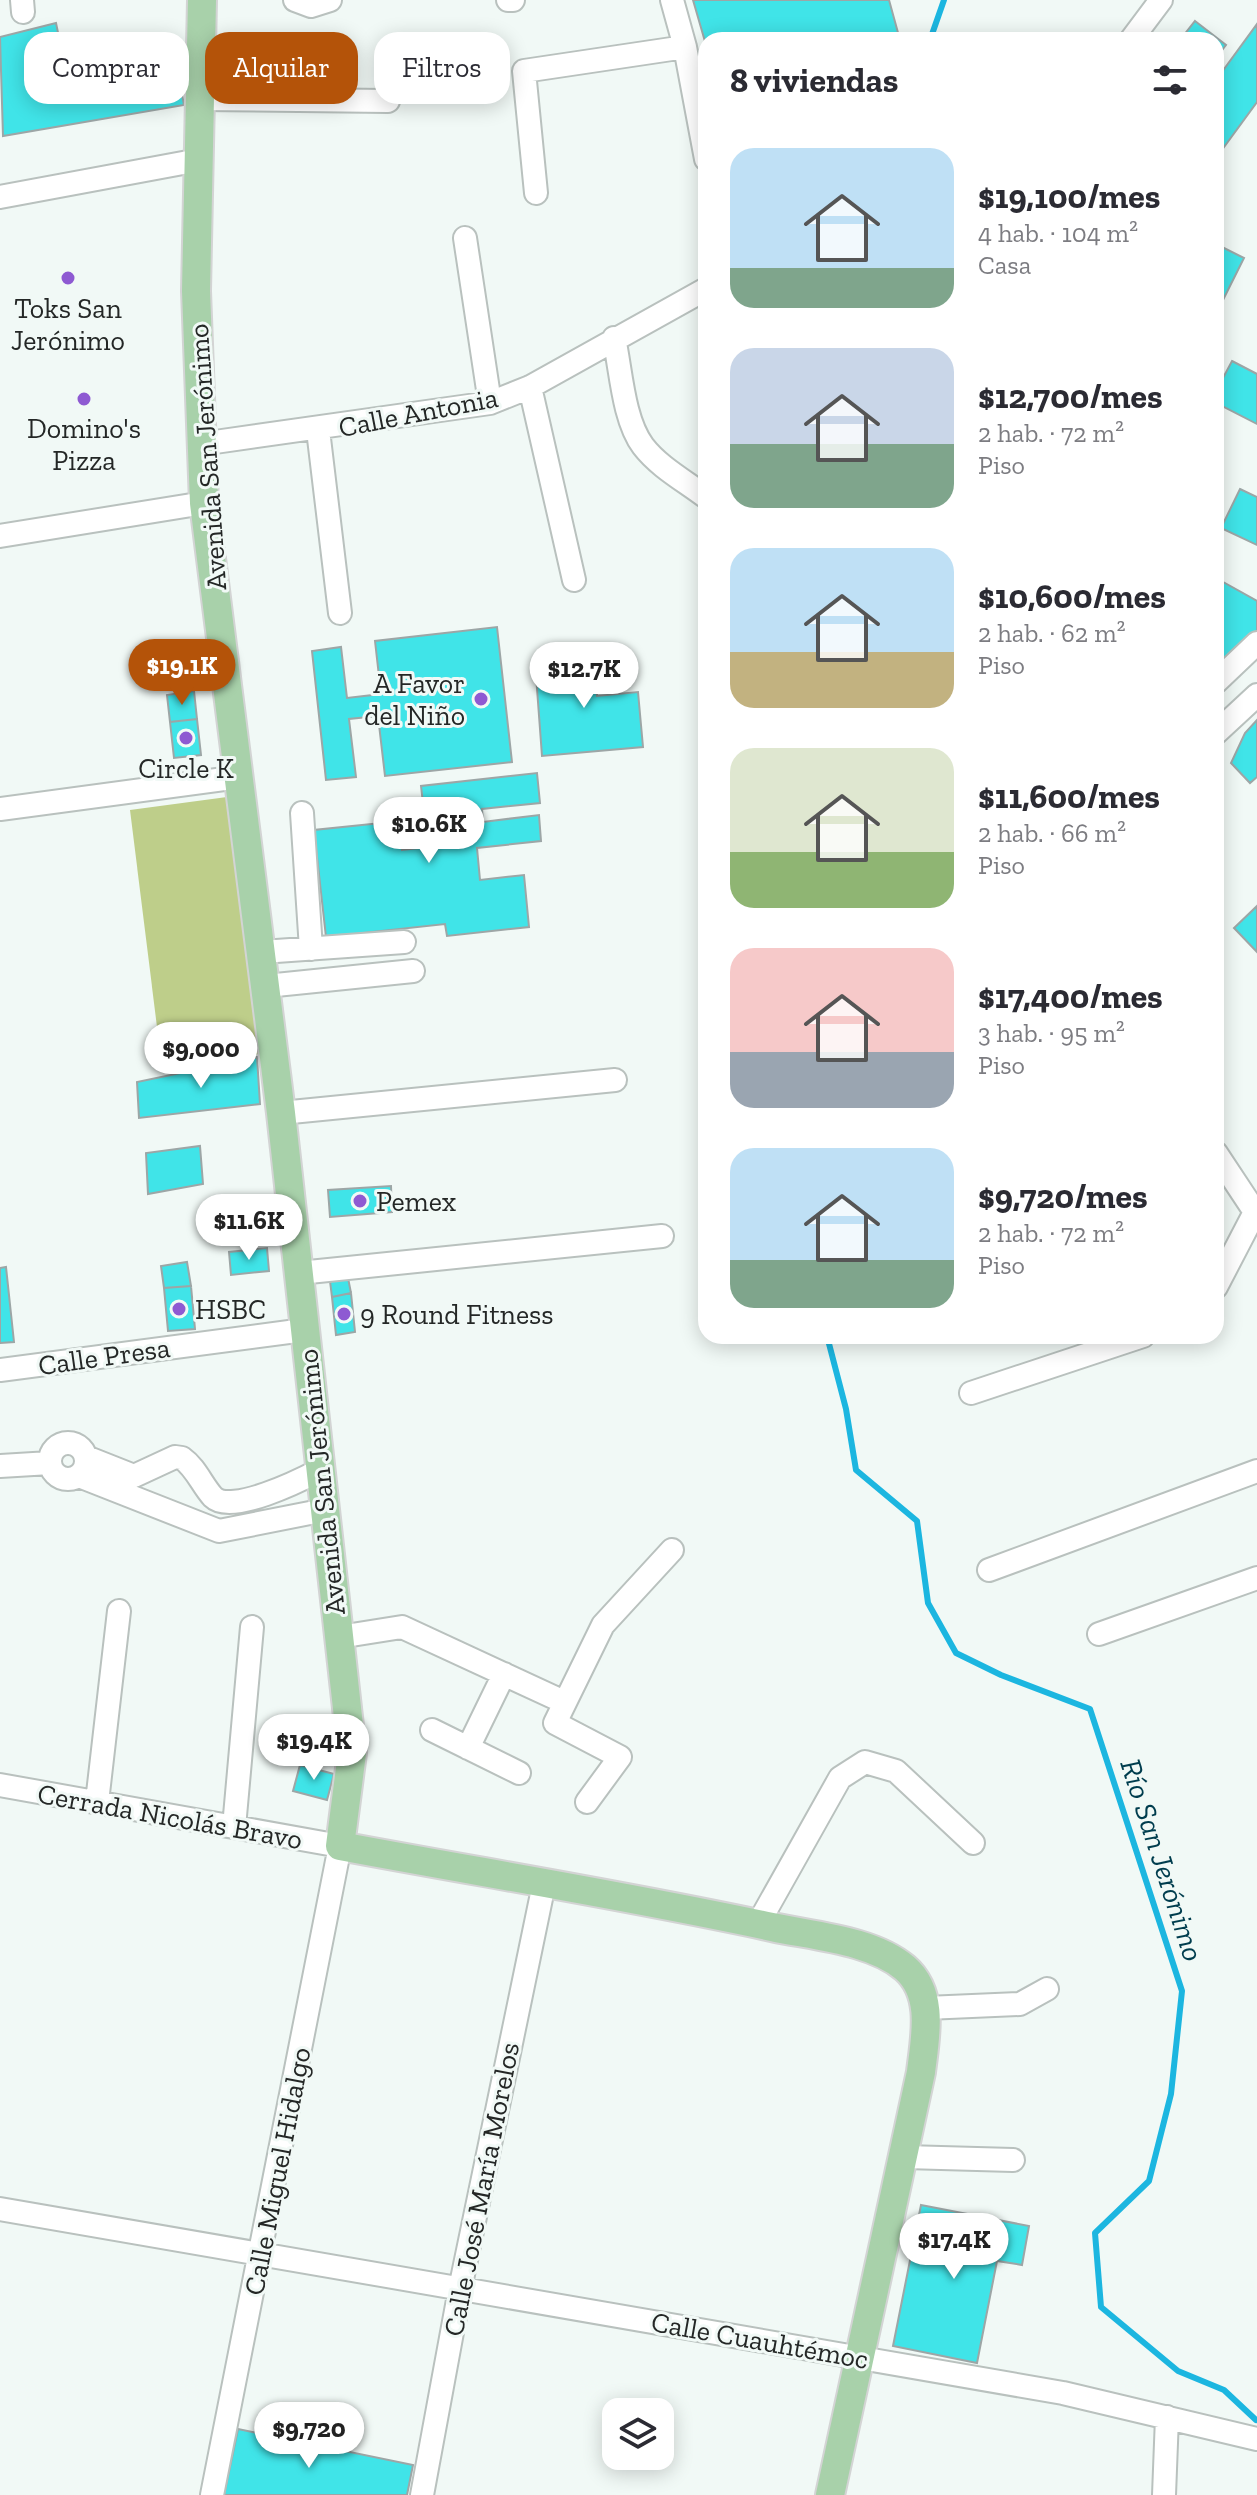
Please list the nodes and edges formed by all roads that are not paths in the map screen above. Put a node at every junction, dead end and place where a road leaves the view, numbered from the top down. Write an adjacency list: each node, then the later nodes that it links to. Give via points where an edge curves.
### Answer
1 (202, 0): 8 (main road, Avenida San Jerónimo)
2 (295, 0): 3 (street, via 311,6)
3 (330, 0)
4 (672, 0): 7 (street)
5 (1161, 0): 6 (street)
6 (1137, 32)
7 (685, 47): 10 (street); 12 (street, via 524,71)
8 (200, 99): 9 (street); 11 (main road, Avenida San Jerónimo)
9 (374, 101)
10 (698, 116)
11 (199, 160): 13 (street); 20 (main road, Avenida San Jerónimo)
12 (536, 193)
13 (0, 197)
14 (465, 238): 18 (street)
15 (698, 293): 16 (street, Calle Antonia)
16 (614, 338): 17 (street, Calle Antonia); 21 (street, via 641,444)
17 (530, 387): 18 (street, Calle Antonia); 24 (street)
18 (490, 403): 19 (street, Calle Antonia)
19 (318, 430): 20 (street, Calle Antonia); 25 (street)
20 (201, 444): 22 (main road, Avenida San Jerónimo)
21 (698, 491)
22 (204, 503): 23 (street); 30 (main road, Avenida San Jerónimo)
23 (0, 536)
24 (574, 580)
25 (340, 613)
26 (1257, 643): 27 (street)
27 (1224, 674)
28 (1257, 695): 29 (street)
29 (1224, 726)
30 (239, 777): 31 (street); 35 (main road, Avenida San Jerónimo)
31 (0, 809)
32 (302, 813): 34 (street)
33 (404, 942): 34 (street)
34 (311, 949): 35 (street)
35 (262, 952): 37 (main road, Avenida San Jerónimo)
36 (413, 971): 37 (street)
37 (266, 986): 39 (main road, Avenida San Jerónimo)
38 (615, 1080): 39 (street)
39 (281, 1113): 44 (main road, Avenida San Jerónimo)
40 (1224, 1165): 41 (street)
41 (1256, 1214): 43 (street)
42 (662, 1236): 44 (street)
43 (1224, 1272)
44 (299, 1273): 45 (main road, Avenida San Jerónimo)
45 (304, 1330): 47 (street, Calle Presa); 52 (main road, Avenida San Jerónimo)
46 (1119, 1344): 48 (street)
47 (0, 1370)
48 (971, 1393)
49 (50, 1463): 50 (street); 51 (street, via 61,1477); 51 (street, via 53,1449 65,1442 78,1445)
50 (0, 1466)
51 (82, 1466): 52 (street, via 134,1476 182,1458 224,1503 281,1489); 54 (street, via 219,1531)
52 (320, 1470): 54 (main road, Avenida San Jerónimo)
53 (1257, 1471): 56 (street)
54 (325, 1510): 61 (main road, Avenida San Jerónimo)
55 (672, 1550): 63 (street, via 603,1625)
56 (989, 1570)
57 (1257, 1578): 60 (street)
58 (119, 1611): 68 (street)
59 (252, 1627): 70 (street)
60 (1099, 1634)
61 (339, 1637): 62 (street, via 402,1627); 72 (main road, Avenida San Jerónimo, via 352,1753)
62 (504, 1674): 63 (street); 65 (street)
63 (564, 1702): 69 (street, via 555,1723 620,1757)
64 (432, 1730): 65 (street)
65 (468, 1748): 66 (street)
66 (519, 1773)
67 (0, 1785): 68 (street, Cerrada Nicolás Bravo)
68 (97, 1802): 70 (street, Cerrada Nicolás Bravo)
69 (587, 1802)
70 (234, 1827): 72 (street, Cerrada Nicolás Bravo)
71 (973, 1843): 74 (street, via 896,1771 865,1762 840,1778)
72 (340, 1846): 73 (main road); 80 (street, Calle Miguel Hidalgo)
73 (544, 1884): 74 (main road); 81 (street, Calle José María Morelos)
74 (758, 1924): 76 (main road, via 886,1957 913,1977)
75 (1047, 1989): 76 (street, via 1020,2004)
76 (926, 2008): 77 (main road)
77 (905, 2157): 78 (street); 82 (main road)
78 (1013, 2160)
79 (0, 2209): 80 (street, Calle Cuauhtémoc)
80 (261, 2257): 81 (street, Calle Cuauhtémoc); 85 (street, Calle Miguel Hidalgo)
81 (460, 2289): 82 (street, Calle Cuauhtémoc); 86 (street, Calle José María Morelos)
82 (859, 2356): 83 (street, Calle Cuauhtémoc); 87 (main road)
83 (1167, 2417): 84 (street, Calle Cuauhtémoc); 88 (street)
84 (1257, 2439)
85 (212, 2495)
86 (422, 2495)
87 (830, 2495)
88 (1164, 2495)

